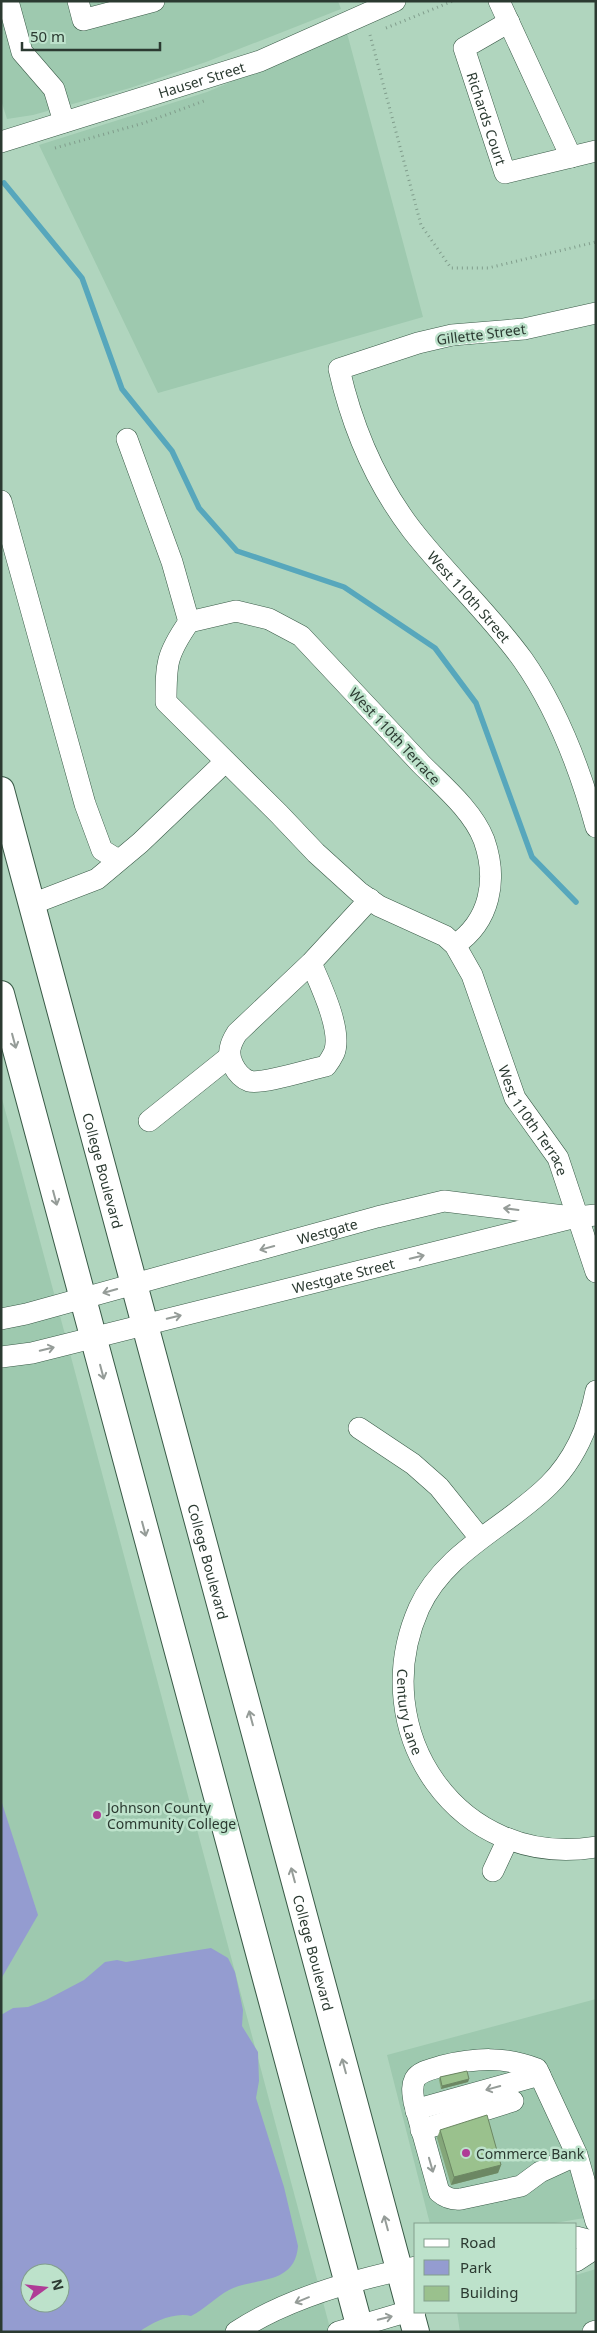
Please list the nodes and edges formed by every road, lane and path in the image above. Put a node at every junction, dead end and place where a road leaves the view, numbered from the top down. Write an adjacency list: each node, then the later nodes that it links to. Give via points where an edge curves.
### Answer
1 (8, 1): 8 (street, via 22,52 54,88)
2 (78, 1): 3 (street, via 83,20)
3 (154, 1)
4 (395, 1): 8 (street, Hauser Street, via 260,61)
5 (500, 1): 6 (street)
6 (509, 22): 11 (street); 11 (street, Richards Court, via 464,48 505,173)
7 (370, 35): 12 (path, via 421,225 451,268 488,268)
8 (64, 122): 9 (street, Hauser Street)
9 (1, 142)
10 (596, 151): 11 (street, Richards Court)
11 (571, 157)
12 (596, 242)
13 (596, 312): 14 (street, Gillette Street, via 524,329 452,335)
14 (339, 369): 20 (street, West 110th Street, via 349,410 381,483 411,529 490,617 524,662 572,752)
15 (127, 439): 17 (street, via 172,562)
16 (1, 501): 21 (street, via 85,804 102,850)
17 (189, 622): 18 (street, West 110th Terrace, via 173,646 166,669 166,702); 24 (street, West 110th Terrace, via 236,611 269,619 301,636 462,807 484,841 491,892 477,925)
18 (225, 762): 21 (street); 22 (street, West 110th Terrace, via 316,853)
19 (1, 790): 23 (main road, College Boulevard)
20 (596, 826)
21 (118, 860): 23 (street, via 97,879)
22 (370, 900): 24 (street, West 110th Terrace, via 445,936); 25 (street)
23 (32, 904): 31 (main road, College Boulevard)
24 (455, 945): 29 (street, West 110th Terrace, via 472,975 515,1098 558,1158)
25 (311, 963): 27 (street, via 237,1033 230,1043); 27 (street, via 324,992 336,1040 335,1052 326,1066 251,1082 237,1074)
26 (1, 994): 32 (main road, one-way to 32)
27 (229, 1057): 28 (street)
28 (148, 1121)
29 (586, 1216): 30 (street, West 110th Terrace); 31 (street, Westgate, one-way to 31, via 444,1201); 34 (street, Westgate Street, one-way to 29)
30 (596, 1272)
31 (134, 1284): 32 (street, Westgate, one-way to 32); 34 (main road, College Boulevard)
32 (82, 1299): 33 (street, Westgate); 35 (main road)
33 (1, 1319)
34 (145, 1324): 35 (street, Westgate Street); 52 (main road, College Boulevard, one-way to 34)
35 (93, 1338): 36 (street, Westgate Street, one-way to 35); 53 (main road, one-way to 53)
36 (1, 1357)
37 (596, 1392): 39 (street, Century Lane, via 584,1434 567,1464 532,1500)
38 (359, 1428): 39 (street, via 413,1464 439,1487)
39 (480, 1538): 40 (street, Century Lane, via 448,1567 420,1608 405,1650 403,1701 408,1729 427,1770 446,1795 471,1818)
40 (508, 1839): 41 (street, Century Lane, via 557,1849); 42 (street)
41 (596, 1847)
42 (493, 1871)
43 (540, 2075): 45 (street, one-way to 45, via 425,2106); 45 (street, via 537,2069 512,2061 471,2059 427,2070 416,2077 412,2090); 46 (street)
44 (513, 2101): 45 (street)
45 (419, 2121): 46 (street, one-way to 46, via 439,2192 453,2200 521,2186 540,2172)
46 (577, 2155): 47 (street)
47 (596, 2222)
48 (577, 2237): 49 (street)
49 (596, 2242)
50 (596, 2248): 51 (street)
51 (577, 2260)
52 (407, 2268): 53 (street); 54 (main road, College Boulevard)
53 (348, 2282): 55 (main road); 56 (street, one-way to 56, via 253,2321)
54 (414, 2317): 55 (street, one-way to 54)
55 (353, 2329)
56 (236, 2332)

